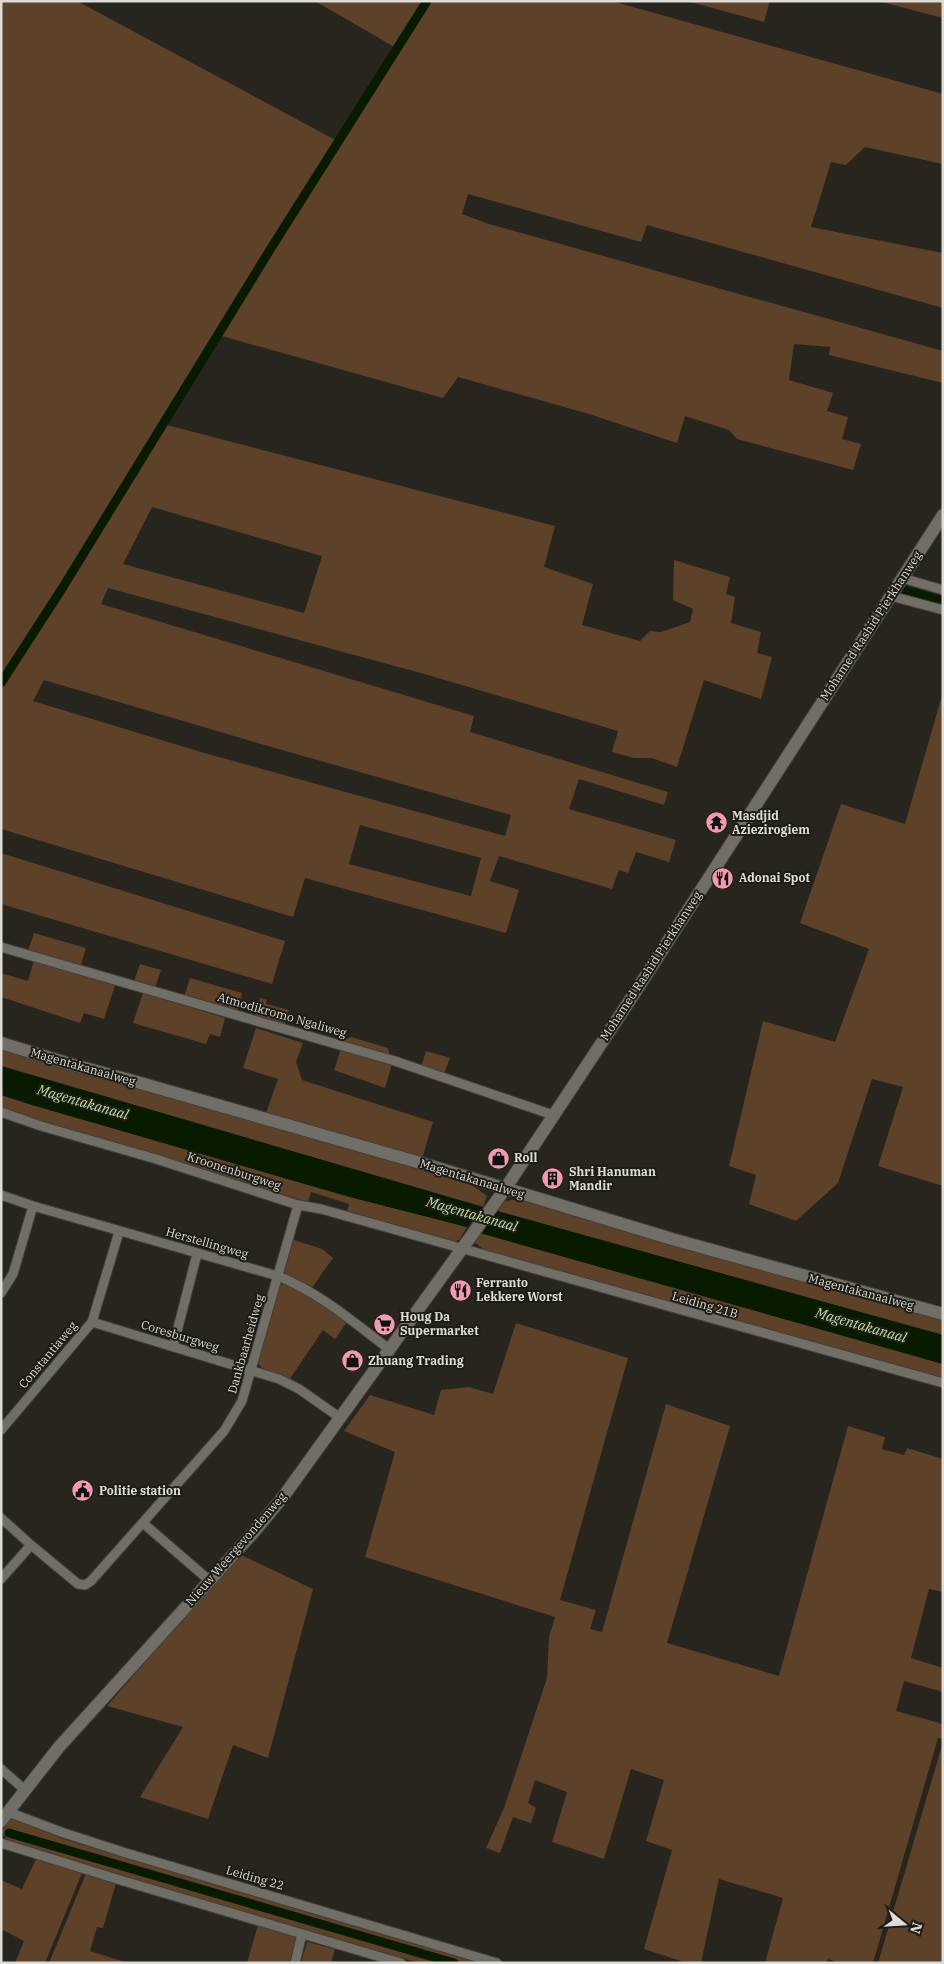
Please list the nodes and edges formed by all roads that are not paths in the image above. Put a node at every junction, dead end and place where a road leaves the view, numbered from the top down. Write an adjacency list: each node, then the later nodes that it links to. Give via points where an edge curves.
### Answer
1 (943, 515): 2 (street, Mohamed Rashid Pierkhanweg)
2 (902, 578): 3 (street); 4 (street, Mohamed Rashid Pierkhanweg)
3 (943, 590)
4 (891, 596): 5 (street); 9 (street, Mohamed Rashid Pierkhanweg)
5 (943, 610)
6 (1, 947): 9 (street, Atmodikromo Ngaliweg, via 395,1061)
7 (1, 1043): 10 (street, Magentakanaalweg)
8 (1, 1112): 12 (street, Kroonenburgweg)
9 (553, 1115): 10 (street, Mohamed Rashid Pierkhanweg)
10 (501, 1194): 15 (street, Nieuw Weergevondenweg); 19 (street, Magentakanaalweg)
11 (1, 1195): 13 (street, Herstellingweg)
12 (298, 1205): 15 (street, Kroonenburgweg); 17 (street, Dankbaarheidweg)
13 (32, 1206): 14 (street, Herstellingweg); 18 (street, via 14,1274)
14 (119, 1232): 16 (street, Herstellingweg); 20 (street, Constantiaweg)
15 (461, 1249): 22 (street, Nieuw Weergevondenweg); 24 (street, Leiding 21B)
16 (198, 1254): 17 (street, Herstellingweg); 21 (street)
17 (278, 1276): 22 (street, Herstellingweg, via 325,1300); 23 (street, Dankbaarheidweg)
18 (1, 1293)
19 (943, 1314)
20 (92, 1322): 21 (street, Coresburgweg); 26 (street, Constantiaweg)
21 (173, 1347): 23 (street, Coresburgweg)
22 (389, 1349): 25 (street, Nieuw Weergevondenweg)
23 (252, 1371): 25 (street, Coresburgweg, via 299,1389); 28 (street, Dankbaarheidweg, via 234,1416)
24 (943, 1384)
25 (339, 1417): 31 (street, Nieuw Weergevondenweg, via 277,1503)
26 (1, 1430)
27 (1, 1518): 29 (street)
28 (143, 1523): 29 (street, Dankbaarheidweg, via 85,1585 78,1584); 31 (street)
29 (30, 1545): 30 (street)
30 (1, 1578)
31 (210, 1581): 33 (street, Nieuw Weergevondenweg, via 71,1734)
32 (1, 1769): 33 (street)
33 (25, 1790): 34 (street, Nieuw Weergevondenweg)
34 (4, 1817): 39 (street, Leiding 22)
35 (1, 1843): 36 (street)
36 (302, 1934): 37 (street); 38 (street)
37 (295, 1963)
38 (401, 1963)
39 (497, 1963)

